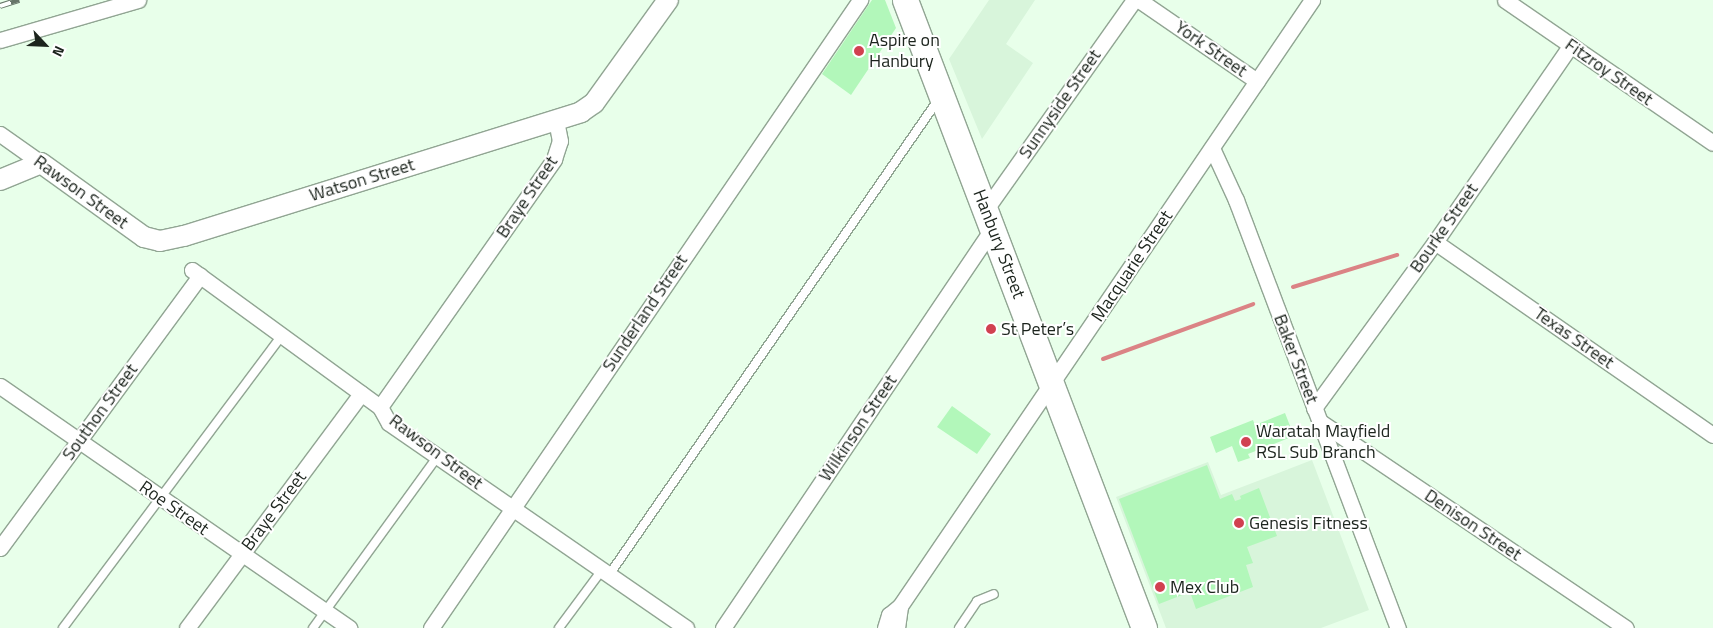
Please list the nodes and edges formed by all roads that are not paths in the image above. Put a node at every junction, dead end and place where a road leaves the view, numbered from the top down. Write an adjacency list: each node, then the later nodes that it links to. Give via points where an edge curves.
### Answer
1 (138, 0): 9 (street)
2 (668, 0): 13 (street, via 594,103 581,112)
3 (860, 0): 33 (street, Sunderland Street)
4 (905, 0): 12 (main road, Hanbury Street)
5 (1134, 0): 19 (street, Sunnyside Street)
6 (1140, 0): 11 (street, York Street)
7 (1312, 0): 11 (street, Macquarie Street)
8 (1505, 0): 10 (street, Fitzroy Street)
9 (0, 40)
10 (1571, 45): 15 (street, Fitzroy Street); 21 (street, Bourke Street)
11 (1257, 81): 16 (street, Macquarie Street)
12 (942, 96): 19 (main road, Hanbury Street); 36 (lane)
13 (556, 120): 20 (street, Watson Street); 27 (street, Braye Street, via 560,141 554,159)
14 (0, 134): 17 (street, Rawson Street)
15 (1713, 143)
16 (1212, 148): 24 (street, Macquarie Street); 28 (street, Baker Street, via 1236,200)
17 (40, 163): 18 (street); 20 (street, Rawson Street, via 137,233 152,240)
18 (0, 180)
19 (989, 219): 24 (main road, Hanbury Street); 47 (street, Wilkinson Street)
20 (167, 240)
21 (1435, 242): 28 (street, Bourke Street); 29 (street, Texas Street)
22 (196, 273): 23 (street, Rawson Street); 30 (street, Southon Street)
23 (282, 335): 26 (street, Rawson Street); 32 (lane)
24 (1052, 384): 38 (street, Macquarie Street); 51 (main road, Hanbury Street)
25 (0, 386): 30 (street, Roe Street)
26 (361, 394): 27 (street, Rawson Street); 35 (street, Braye Street)
27 (380, 407): 31 (street, Rawson Street, via 390,423)
28 (1317, 415): 52 (street, Baker Street); 53 (street, Denison Street)
29 (1713, 435)
30 (79, 442): 32 (street, Roe Street); 34 (street, Southon Street)
31 (438, 456): 33 (street, Rawson Street); 39 (lane)
32 (160, 498): 35 (street, Roe Street); 41 (lane)
33 (512, 508): 36 (street, Rawson Street); 45 (street, Sunderland Street)
34 (0, 548)
35 (242, 555): 39 (street, Roe Street); 42 (street, Braye Street)
36 (605, 573): 40 (street, Rawson Street); 46 (lane)
37 (994, 594): 50 (lane, via 978,601)
38 (900, 606): 48 (street, Macquarie Street, via 889,615); 49 (street, Macquarie Street)
39 (326, 612): 43 (lane); 44 (street, Roe Street)
40 (682, 627)
41 (63, 628)
42 (187, 628)
43 (313, 628)
44 (349, 628)
45 (431, 628)
46 (559, 628)
47 (723, 628)
48 (885, 628)
49 (897, 628)
50 (959, 628)
51 (1144, 628)
52 (1398, 628)
53 (1626, 628)

